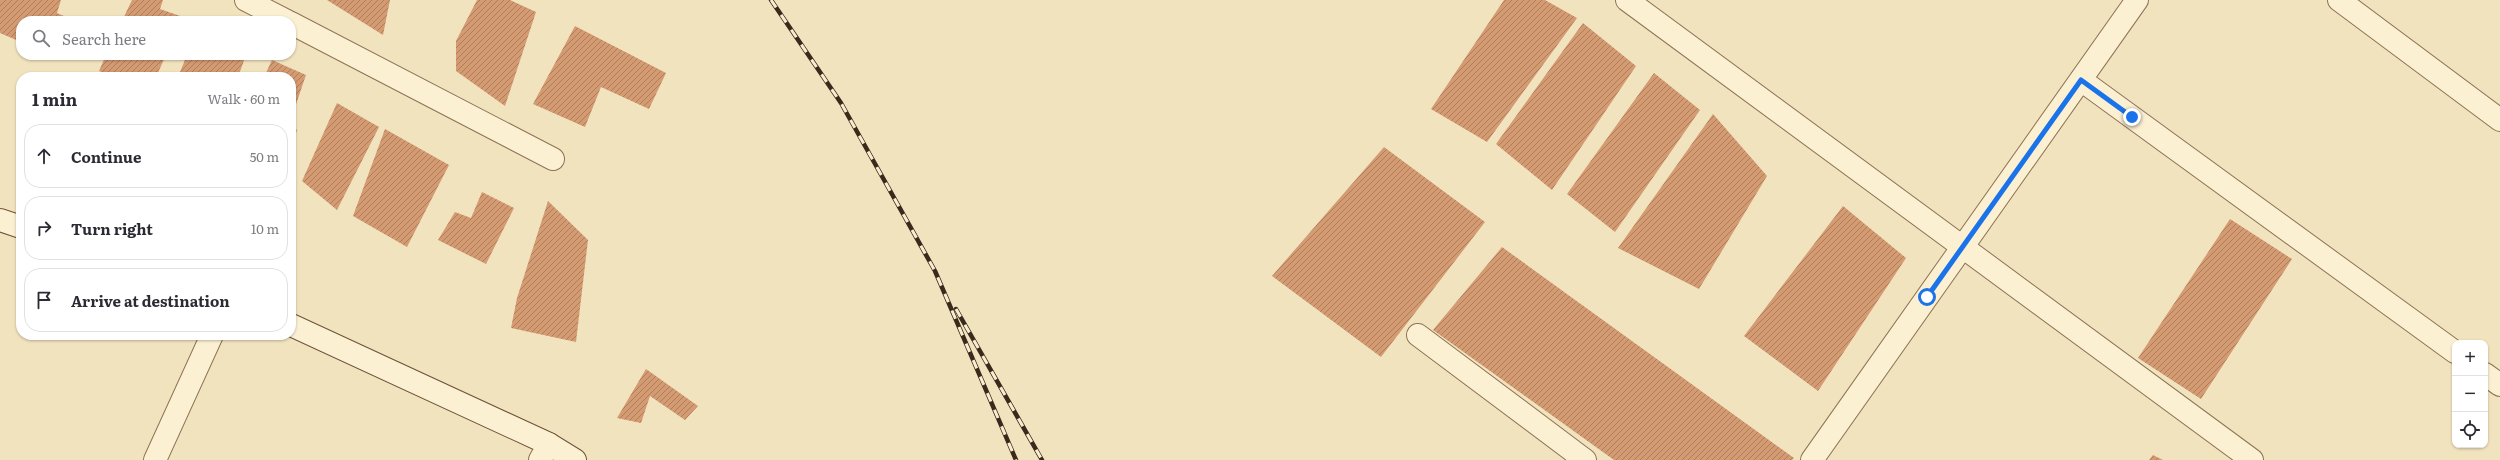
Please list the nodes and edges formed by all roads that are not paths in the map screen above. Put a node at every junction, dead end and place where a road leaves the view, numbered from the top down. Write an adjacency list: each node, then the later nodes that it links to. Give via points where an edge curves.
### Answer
1 (246, 0): 5 (street)
2 (1627, 0): 12 (street)
3 (2137, 0): 7 (street)
4 (2339, 0): 8 (street)
5 (276, 16)
6 (296, 26): 9 (street)
7 (2081, 80): 12 (street); 16 (street)
8 (2500, 120)
9 (553, 159)
10 (0, 220): 11 (street)
11 (16, 225)
12 (1963, 247): 23 (street); 24 (street)
13 (296, 328): 19 (street)
14 (1418, 335): 22 (street)
15 (210, 340): 20 (street)
16 (2452, 350)
17 (2488, 376): 18 (street)
18 (2500, 385)
19 (544, 452): 21 (street)
20 (155, 460)
21 (575, 460)
22 (1585, 460)
23 (1812, 460)
24 (2252, 460)

